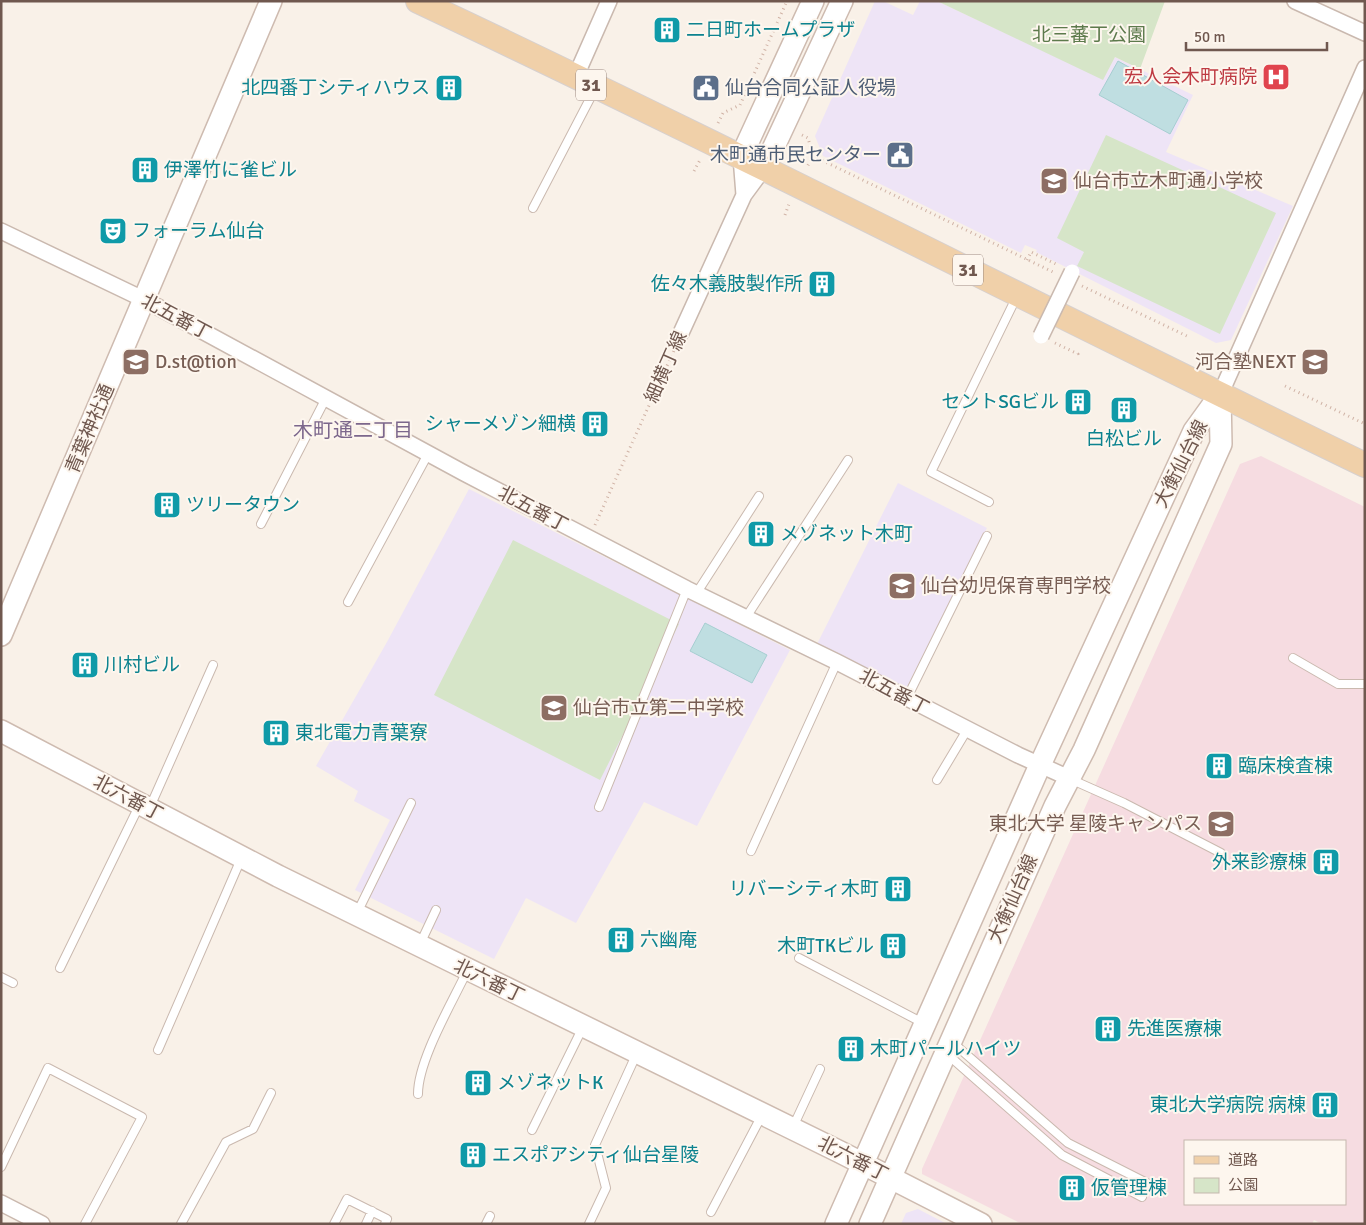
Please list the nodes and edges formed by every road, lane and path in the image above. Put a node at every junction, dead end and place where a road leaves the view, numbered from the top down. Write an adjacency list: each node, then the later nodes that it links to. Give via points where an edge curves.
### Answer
1 (271, 1): 23 (street, 青葉神社通)
2 (418, 1): 10 (main road, 31)
3 (609, 1): 10 (street)
4 (787, 1): 11 (path, via 740,105)
5 (812, 1): 13 (street)
6 (842, 1): 14 (street)
7 (1295, 1): 8 (street)
8 (1365, 33)
9 (1365, 68): 30 (street)
10 (586, 82): 13 (main road, 31); 16 (lane)
11 (723, 112)
12 (808, 138): 18 (path, via 814,156)
13 (741, 157): 14 (main road, 31); 15 (street)
14 (764, 168): 15 (street, 細横丁線); 22 (main road, 31)
15 (744, 195): 24 (street, 細横丁線)
16 (532, 208)
17 (1, 231): 23 (street, 北五番丁)
18 (1027, 260): 19 (path, via 1031,252); 20 (path)
19 (1072, 272): 25 (street, bridge)
20 (1054, 273)
21 (1081, 286): 26 (path)
22 (1018, 296): 30 (main road, 31); 37 (lane, via 931,472)
23 (145, 300): 31 (street, 北五番丁); 44 (street, 青葉神社通)
24 (682, 333): 40 (path, 細横丁線)
25 (1041, 336)
26 (1189, 337)
27 (1073, 351): 28 (path, via 1078,354)
28 (1076, 357)
29 (1286, 386): 32 (path)
30 (1220, 395): 35 (main road, 31); 52 (street, 大衡仙台線, via 1194,431); 53 (street, 大衡仙台線, via 1221,444)
31 (326, 398): 33 (street, 北五番丁); 38 (lane)
32 (1365, 424)
33 (428, 454): 40 (street, 北五番丁); 42 (lane)
34 (848, 460): 43 (lane)
35 (1365, 465)
36 (759, 496): 41 (lane)
37 (989, 502)
38 (261, 524)
39 (987, 536): 49 (lane)
40 (589, 539): 41 (street, 北五番丁)
41 (692, 592): 43 (street, 北五番丁); 57 (lane)
42 (348, 602)
43 (745, 619): 46 (street, 北五番丁)
44 (1, 635)
45 (1293, 658): 48 (lane, via 1338,684)
46 (837, 662): 49 (street, 北五番丁); 58 (lane)
47 (213, 665): 56 (lane)
48 (1365, 684)
49 (907, 698): 50 (street, 北五番丁)
50 (967, 730): 52 (street, 北五番丁); 54 (lane)
51 (1, 731): 56 (street, 北六番丁)
52 (1040, 765): 53 (street, 北五番丁); 69 (street, 大衡仙台線)
53 (1069, 778): 59 (lane); 71 (street, 大衡仙台線)
54 (937, 780)
55 (411, 803): 62 (lane)
56 (144, 806): 60 (street, 北六番丁); 65 (lane)
57 (599, 807)
58 (751, 850)
59 (1221, 853)
60 (241, 857): 62 (street, 北六番丁); 72 (lane)
61 (436, 910): 63 (lane)
62 (356, 915): 63 (street, 北六番丁)
63 (419, 946): 66 (street, 北六番丁)
64 (799, 958): 69 (lane)
65 (60, 968)
66 (467, 970): 70 (street, 北六番丁); 76 (lane, via 418,1081)
67 (1, 977): 68 (lane)
68 (13, 983)
69 (925, 1024): 80 (street, 大衡仙台線)
70 (584, 1027): 73 (street, 北六番丁); 79 (lane)
71 (948, 1047): 82 (street, 大衡仙台線); 83 (lane, via 1068,1142); 84 (lane, via 1062,1156)
72 (158, 1050)
73 (637, 1053): 77 (street, 北六番丁); 96 (lane, via 594,1145 606,1188)
74 (820, 1069): 78 (lane)
75 (271, 1093): 91 (lane, via 252,1129 226,1142)
76 (418, 1094)
77 (762, 1115): 78 (street, 北六番丁); 87 (lane)
78 (792, 1129): 80 (street, 北六番丁)
79 (532, 1130)
80 (862, 1164): 82 (street, 北六番丁); 97 (street, 大衡仙台線)
81 (1, 1167): 90 (lane, via 48,1068 142,1117)
82 (890, 1178): 98 (street, 大衡仙台線); 99 (street, 北六番丁)
83 (1149, 1184)
84 (1142, 1197)
85 (1, 1203): 89 (street)
86 (372, 1211): 92 (lane, via 347,1199); 93 (lane); 94 (lane, via 387,1219)
87 (711, 1212)
88 (490, 1216): 95 (lane)
89 (42, 1224)
90 (85, 1224)
91 (181, 1224)
92 (334, 1224)
93 (366, 1224)
94 (385, 1224)
95 (486, 1224)
96 (589, 1224)
97 (836, 1224)
98 (870, 1224)
99 (981, 1224)

